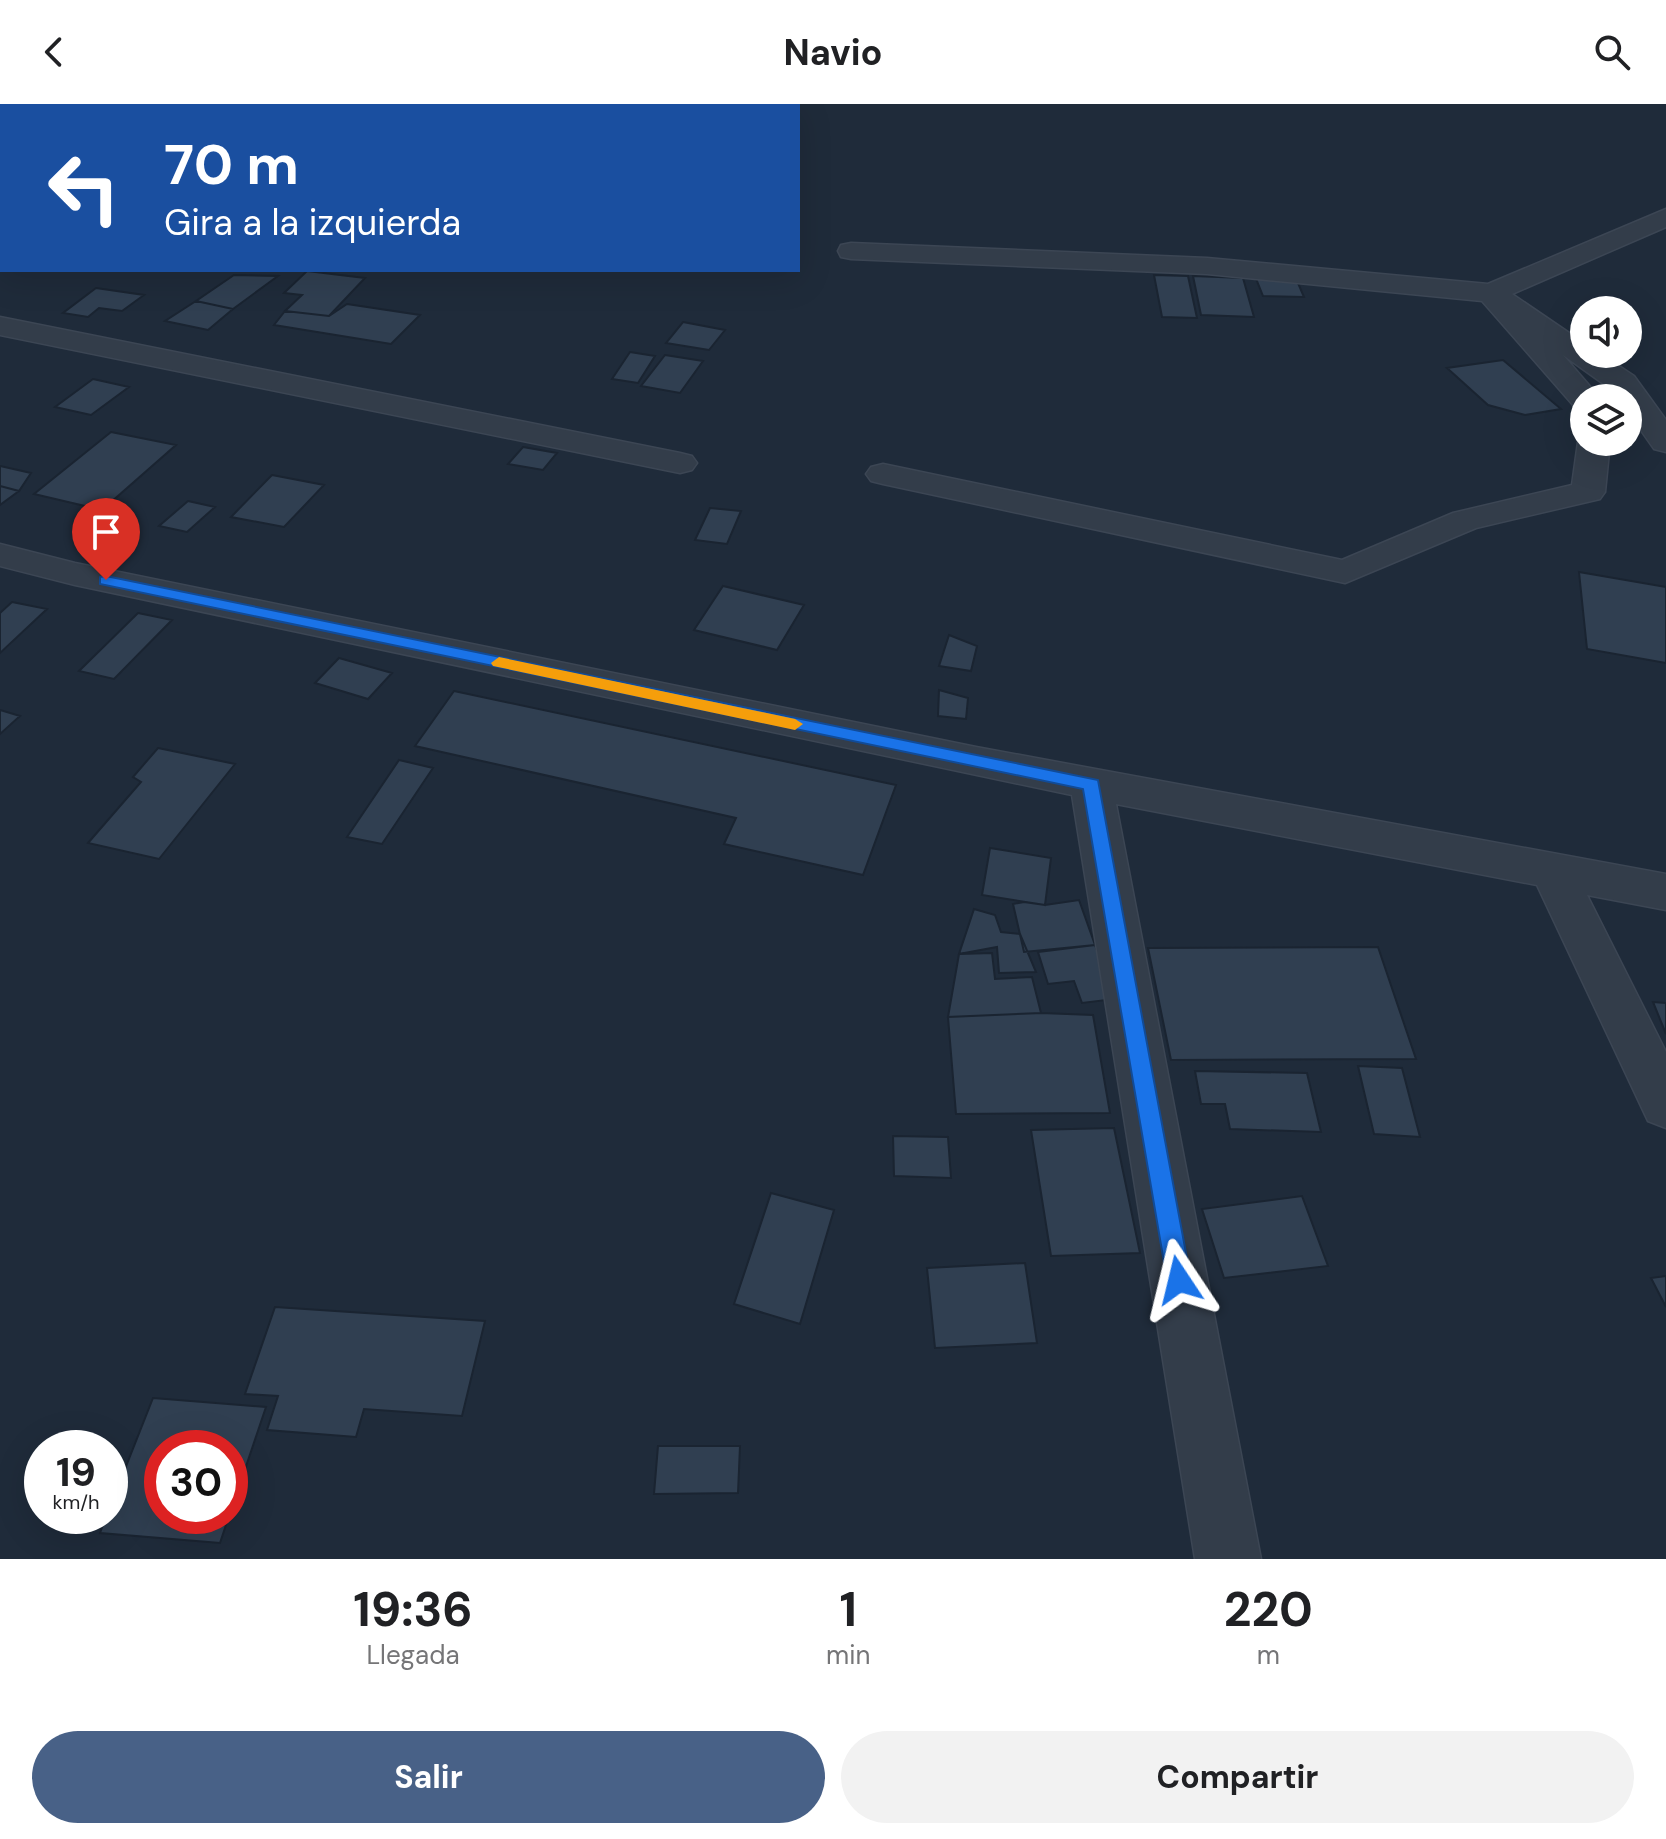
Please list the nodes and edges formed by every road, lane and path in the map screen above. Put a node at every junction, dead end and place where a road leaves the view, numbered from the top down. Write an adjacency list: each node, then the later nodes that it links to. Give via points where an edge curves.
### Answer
1 (1666, 217): 3 (street)
2 (851, 251): 3 (street, via 1207,266)
3 (1491, 293): 5 (street); 6 (street, via 1623,383)
4 (1, 328): 8 (street)
5 (1572, 384)
6 (1666, 442)
7 (1592, 456): 9 (street, via 1588,492 1465,520 1345,572)
8 (680, 463)
9 (883, 474)
10 (0, 555): 11 (street)
11 (1091, 784): 12 (street); 15 (street)
12 (1553, 871): 13 (street); 14 (street)
13 (1666, 892)
14 (1666, 1105)
15 (1228, 1559)

